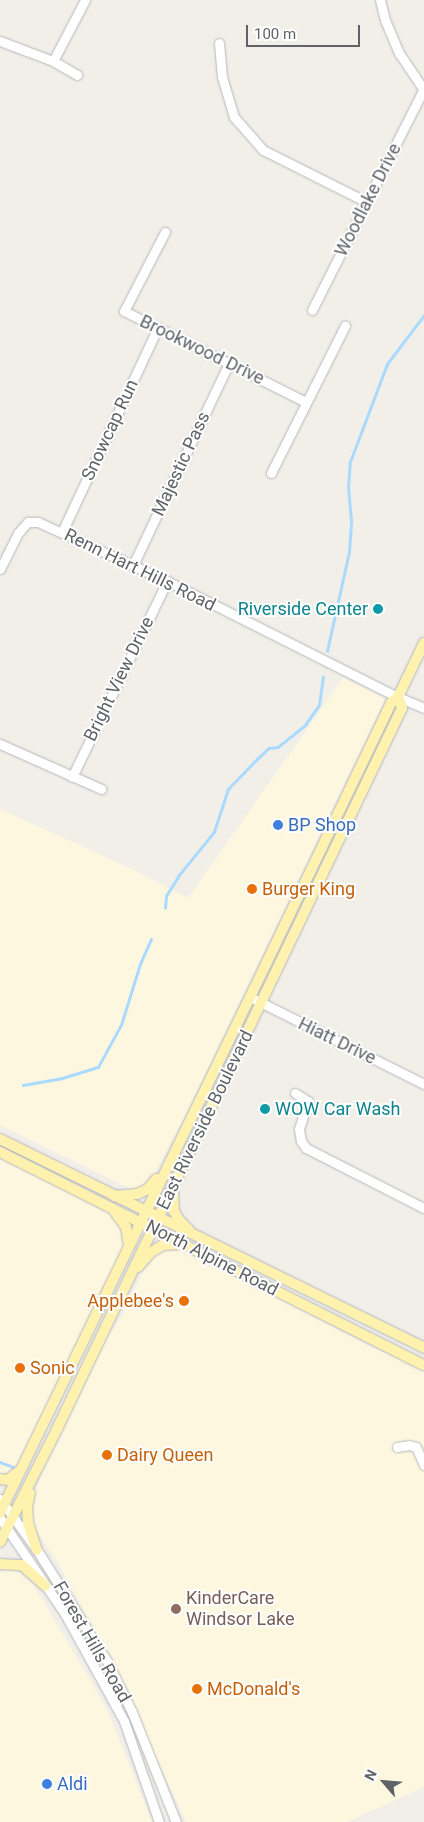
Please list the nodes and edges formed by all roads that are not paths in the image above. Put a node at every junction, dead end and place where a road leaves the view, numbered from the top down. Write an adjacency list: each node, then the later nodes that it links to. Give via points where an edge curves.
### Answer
1 (85, 0): 5 (street)
2 (380, 0): 7 (street, via 399,53)
3 (0, 41): 5 (street)
4 (219, 43): 8 (street, via 222,77 234,117 263,150)
5 (53, 60): 6 (street)
6 (77, 75)
7 (423, 90): 8 (street, Woodlake Drive)
8 (367, 202): 10 (street, Woodlake Drive)
9 (166, 232): 12 (street, Brookwood Drive, via 124,311)
10 (312, 310)
11 (345, 326): 14 (street)
12 (158, 327): 13 (street, Brookwood Drive); 16 (street, Snowcap Run)
13 (229, 363): 14 (street, Brookwood Drive); 17 (street, Majestic Pass)
14 (306, 402): 15 (street)
15 (272, 473)
16 (62, 532): 17 (street, Renn Hart Hills Road); 18 (street, Renn Hart Hills Road, via 38,522 28,522 18,533)
17 (132, 566): 19 (street, Renn Hart Hills Road)
18 (0, 569)
19 (167, 581): 21 (street, Renn Hart Hills Road); 24 (street, Bright View Drive)
20 (424, 643): 21 (main road, East Riverside Boulevard)
21 (398, 697): 22 (street, Renn Hart Hills Road); 26 (main road, East Riverside Boulevard, via 390,703); 27 (main road, East Riverside Boulevard, via 402,708)
22 (424, 708)
23 (0, 744): 24 (street)
24 (72, 777): 25 (street)
25 (101, 788)
26 (250, 997): 27 (street, Hiatt Drive); 32 (main road, East Riverside Boulevard)
27 (262, 1003): 28 (street, Hiatt Drive); 33 (main road, East Riverside Boulevard)
28 (424, 1084)
29 (296, 1093): 36 (street, via 308,1101 299,1129 306,1148)
30 (0, 1139): 34 (main road, North Alpine Road)
31 (0, 1152): 35 (main road, North Alpine Road)
32 (168, 1164): 34 (main road, via 148,1189 137,1194); 37 (main road, East Riverside Boulevard)
33 (173, 1186): 38 (main road, East Riverside Boulevard); 41 (main road, via 174,1211)
34 (114, 1196): 37 (main road, North Alpine Road)
35 (111, 1207): 39 (main road, North Alpine Road); 43 (main road, via 122,1220)
36 (424, 1208)
37 (145, 1211): 38 (main road, North Alpine Road); 39 (main road, East Riverside Boulevard)
38 (158, 1218): 40 (main road, East Riverside Boulevard); 41 (main road, North Alpine Road)
39 (140, 1222): 40 (main road, North Alpine Road); 43 (main road, East Riverside Boulevard)
40 (152, 1228): 42 (main road, North Alpine Road); 45 (main road, East Riverside Boulevard)
41 (195, 1236): 44 (main road, North Alpine Road)
42 (184, 1244): 45 (main road, via 163,1245 150,1253); 46 (main road, North Alpine Road)
43 (129, 1245): 50 (main road, East Riverside Boulevard)
44 (261, 1269): 46 (main road); 47 (main road, North Alpine Road)
45 (130, 1275): 51 (main road, East Riverside Boulevard)
46 (256, 1280): 48 (main road, North Alpine Road)
47 (424, 1348)
48 (424, 1365)
49 (397, 1447): 52 (street, via 416,1447)
50 (25, 1461): 53 (main road, via 15,1476 8,1480); 54 (main road, East Riverside Boulevard)
51 (40, 1464): 56 (main road, East Riverside Boulevard); 59 (main road, via 27,1507)
52 (424, 1465)
53 (0, 1479)
54 (1, 1506): 56 (street, Forest Hills Road)
55 (0, 1518): 57 (street, Forest Hills Road)
56 (13, 1519): 57 (main road, East Riverside Boulevard); 59 (street, Forest Hills Road)
57 (7, 1529): 58 (main road, East Riverside Boulevard); 61 (street, Forest Hills Road)
58 (0, 1542)
59 (37, 1550): 63 (street, Forest Hills Road, via 107,1661 132,1712)
60 (0, 1564): 61 (main road, via 22,1565)
61 (45, 1586): 62 (street, Forest Hills Road, via 65,1614 124,1721)
62 (159, 1822)
63 (176, 1822)

